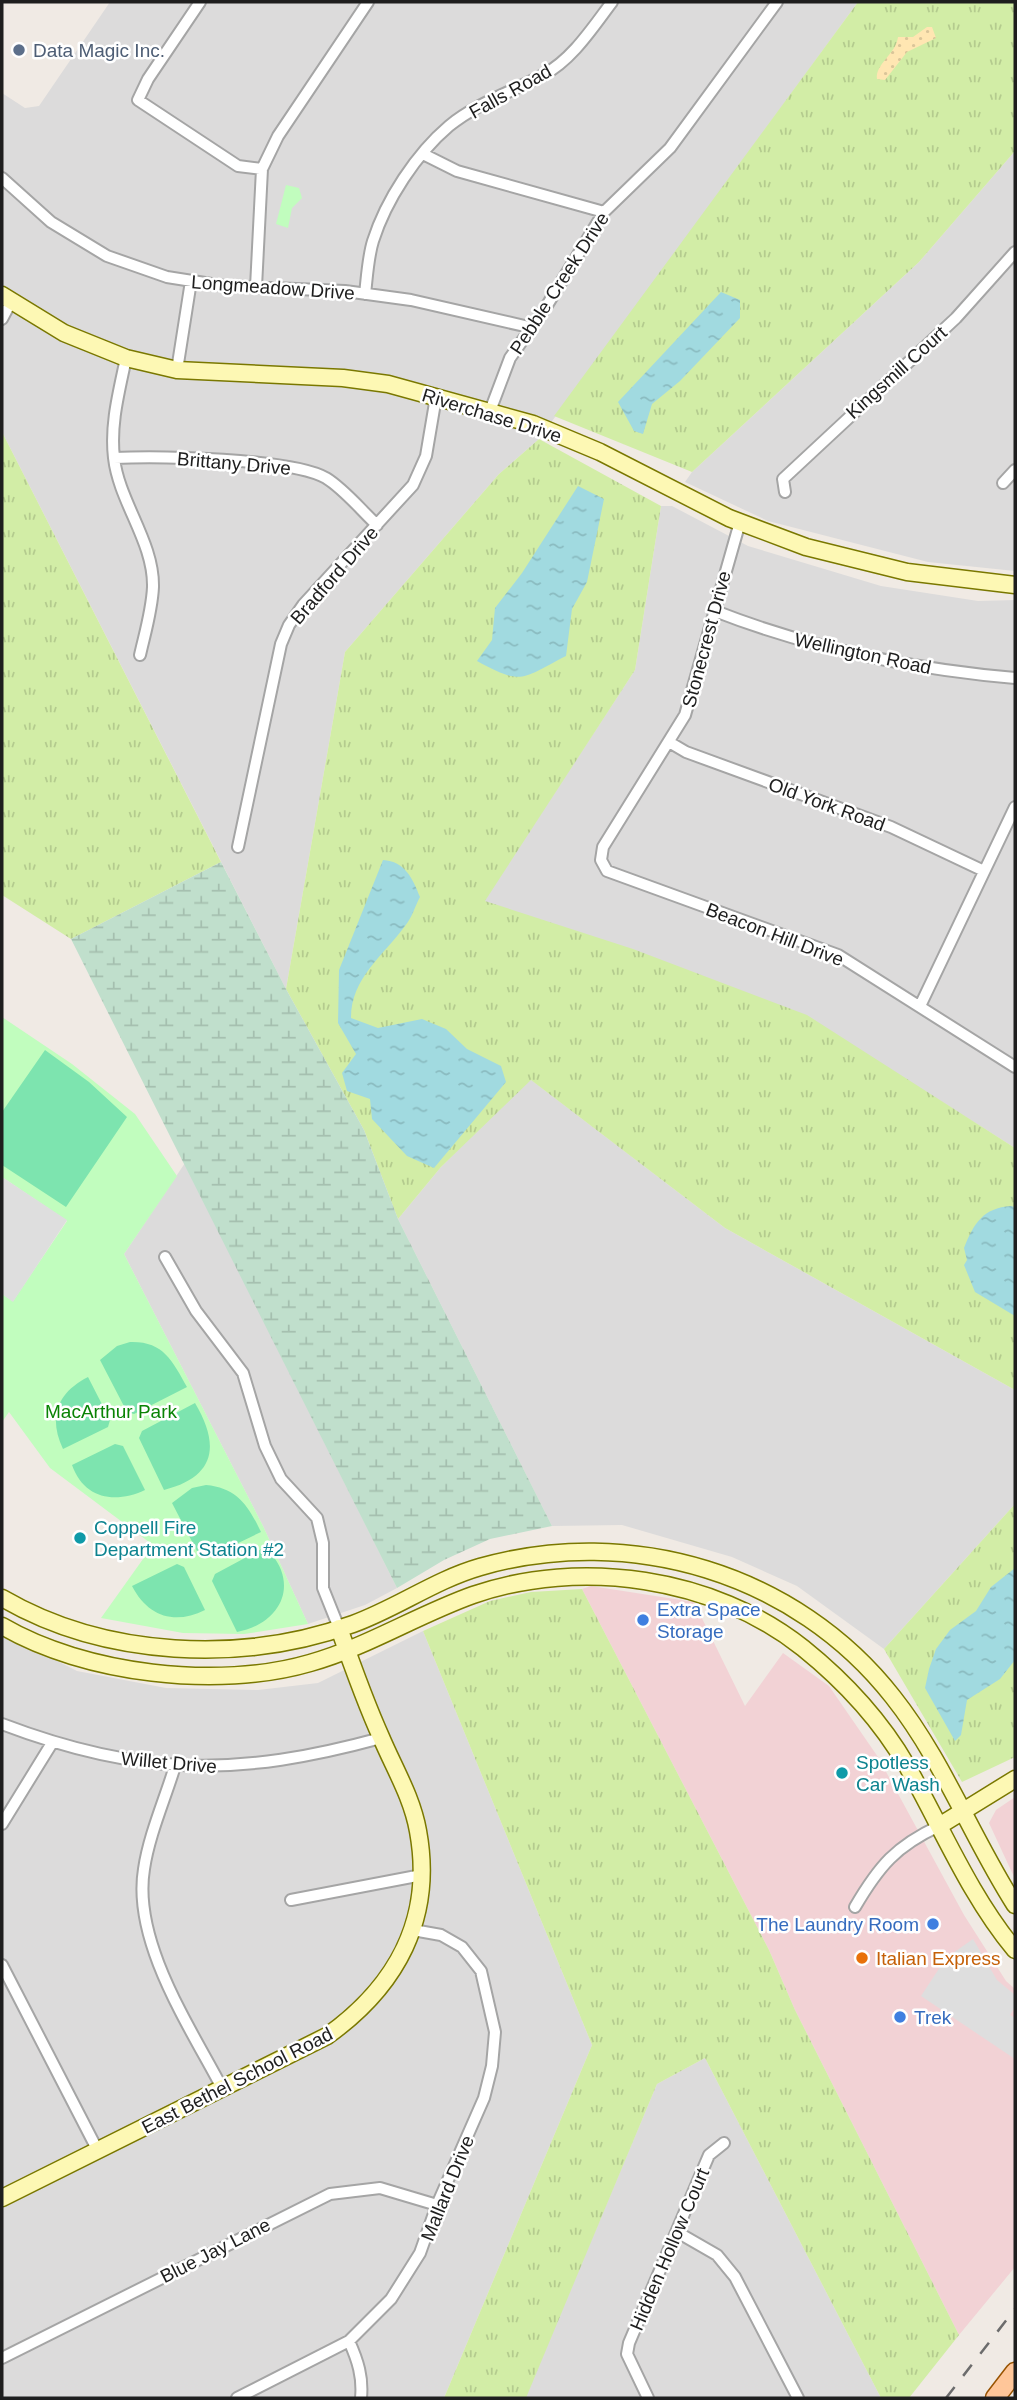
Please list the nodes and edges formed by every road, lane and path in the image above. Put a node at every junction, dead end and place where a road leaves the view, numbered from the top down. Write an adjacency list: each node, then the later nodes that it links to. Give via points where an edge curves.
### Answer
1 (200, 2): 6 (street, via 138,100 238,166)
2 (368, 2): 6 (street, via 278,136)
3 (612, 2): 5 (street, Falls Road, via 563,61 449,126)
4 (777, 2): 8 (street, Pebble Creek Drive, via 670,148)
5 (422, 154): 8 (street, via 457,171); 12 (street, Falls Road, via 387,208 372,243)
6 (262, 169): 11 (street)
7 (2, 178): 10 (street, Longmeadow Drive, via 51,222 107,256)
8 (604, 212): 15 (street, Pebble Creek Drive)
9 (1014, 255): 23 (street, Kingsmill Court, via 956,318 783,479)
10 (191, 281): 11 (street, Longmeadow Drive); 17 (street)
11 (256, 287): 12 (street, Longmeadow Drive)
12 (365, 294): 15 (street, Longmeadow Drive)
13 (6, 298): 14 (street); 16 (main road, Riverchase Drive, via 64,333)
14 (2, 319)
15 (529, 327): 19 (street, Pebble Creek Drive, via 510,358)
16 (126, 358): 17 (main road, Riverchase Drive); 20 (street, via 113,419)
17 (177, 370): 18 (main road, Riverchase Drive, via 343,378)
18 (436, 397): 19 (main road, Riverchase Drive); 25 (street, Bradford Drive, via 421,471)
19 (490, 411): 24 (main road, Riverchase Drive, via 600,452)
20 (114, 458): 25 (street, Brittany Drive, via 154,456 298,468 328,480); 28 (street, via 153,585)
21 (1015, 470): 22 (street)
22 (1003, 483)
23 (785, 492)
24 (740, 522): 26 (main road, Riverchase Drive, via 869,564); 27 (street, Stonecrest Drive)
25 (377, 525): 32 (street, Bradford Drive, via 289,625 281,644)
26 (1015, 585)
27 (715, 611): 29 (street, Wellington Road, via 810,644 888,663); 30 (street, Stonecrest Drive, via 685,715)
28 (140, 656)
29 (1015, 678)
30 (669, 742): 33 (street, Stonecrest Drive, via 603,847); 34 (street, Old York Road, via 891,827)
31 (1015, 807): 34 (street)
32 (238, 848)
33 (601, 860): 35 (street, Beacon Hill Drive, via 607,871 838,956)
34 (984, 871): 35 (street)
35 (920, 1006): 36 (street, Beacon Hill Drive)
36 (1015, 1067)
37 (165, 1257): 41 (street, via 196,1311 243,1373 265,1446 281,1479 317,1518 323,1543 323,1588)
38 (2, 1598): 41 (main road, via 69,1627 151,1646 267,1646)
39 (818, 1625): 41 (main road, via 753,1586 699,1564 596,1551 516,1558 480,1567); 42 (main road); 49 (main road, via 893,1696)
40 (2, 1626): 43 (main road, via 93,1662 149,1672 264,1672)
41 (339, 1628): 43 (main road, East Bethel School Road)
42 (803, 1647): 43 (main road, via 757,1617 701,1593 672,1585 603,1578 532,1581 484,1592); 51 (main road, via 877,1721)
43 (347, 1651): 45 (main road, East Bethel School Road)
44 (2, 1724): 46 (street, Willet Drive)
45 (381, 1738): 47 (street, Willet Drive, via 267,1763); 52 (main road, East Bethel School Road, via 411,1805)
46 (52, 1743): 47 (street, Willet Drive, via 106,1757); 50 (street)
47 (175, 1766): 59 (street, via 144,1869 143,1902 162,1972)
48 (1015, 1779): 49 (main road)
49 (962, 1813): 51 (main road); 54 (main road)
50 (2, 1824)
51 (939, 1826): 55 (street, via 897,1849); 57 (main road, via 990,1918)
52 (422, 1875): 53 (street); 56 (main road, East Bethel School Road)
53 (291, 1900)
54 (1015, 1905)
55 (855, 1907)
56 (413, 1930): 59 (main road, East Bethel School Road, via 400,1960 358,2013 327,2036); 63 (street, Mallard Drive, via 441,1935 463,1947 481,1970 495,2032 484,2098)
57 (1015, 1950)
58 (2, 1965): 61 (street)
59 (222, 2088): 61 (main road, East Bethel School Road)
60 (724, 2143): 64 (street, Hidden Hollow Court, via 709,2155)
61 (98, 2151): 62 (main road, East Bethel School Road)
62 (2, 2198)
63 (437, 2205): 65 (street, Mallard Drive, via 406,2279); 66 (street, Blue Jay Lane, via 380,2188 330,2194)
64 (677, 2232): 71 (street, Hidden Hollow Court, via 627,2354); 72 (street, via 710,2250 735,2277)
65 (349, 2341): 69 (street, Mallard Drive); 70 (street, via 360,2370)
66 (2, 2358)
67 (1015, 2372): 68 (main road)
68 (1003, 2395)
69 (237, 2398)
70 (361, 2398)
71 (648, 2398)
72 (798, 2398)

